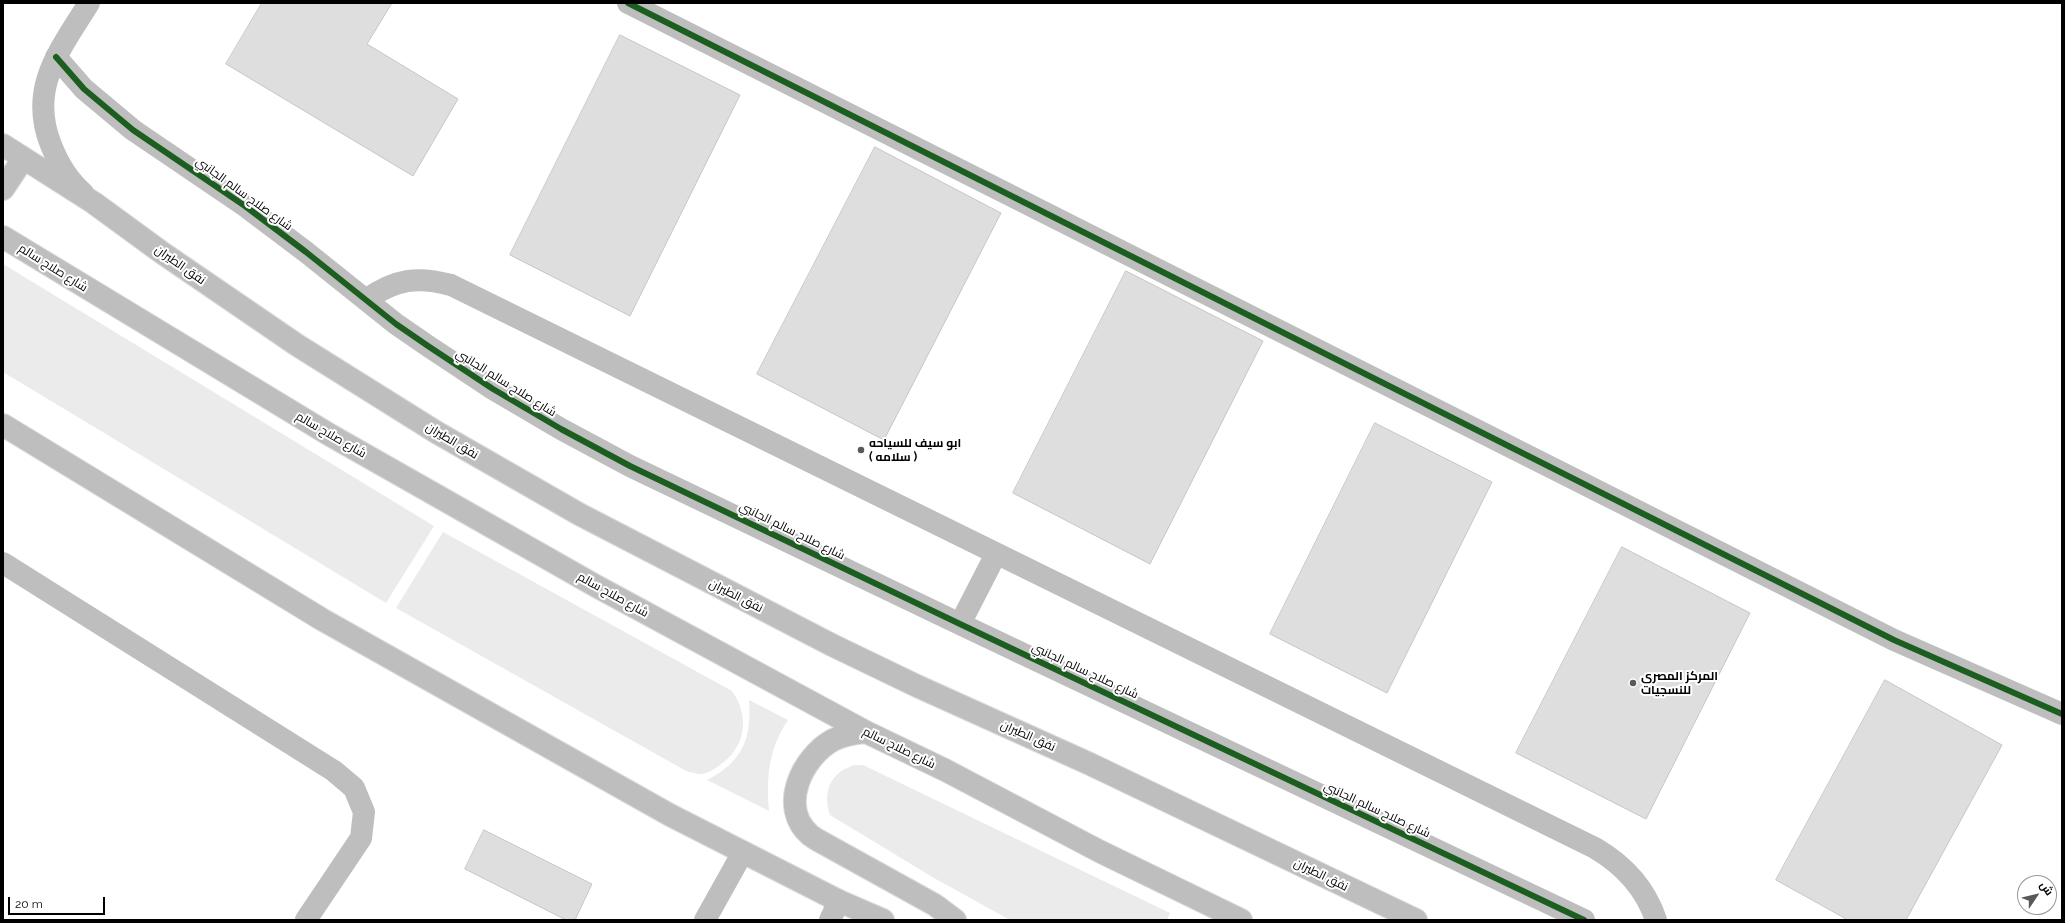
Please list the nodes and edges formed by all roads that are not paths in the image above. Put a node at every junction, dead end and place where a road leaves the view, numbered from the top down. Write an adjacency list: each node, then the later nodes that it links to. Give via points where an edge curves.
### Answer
1 (89, 3): 3 (main road)
2 (628, 3): 14 (main road, via 1894,640)
3 (56, 57): 7 (main road, via 49,71 43,100 43,115 48,136 65,174 78,190); 9 (main road, شارع صلاح سالم الجانبي, via 84,89 116,117 245,206)
4 (3, 145): 5 (main road)
5 (23, 159): 6 (main road); 7 (main road)
6 (3, 189)
7 (94, 203): 24 (main road, نفق الطيران, via 297,345 436,432 586,518 832,645 1090,764)
8 (3, 237): 15 (main road, شارع صلاح سالم, via 216,367 446,501)
9 (367, 299): 11 (main road, via 398,282 416,279 451,285); 13 (main road, شارع صلاح سالم الجانبي, via 396,324 461,368 561,430 630,466)
10 (3, 425): 16 (main road, via 323,620 670,815)
11 (996, 554): 13 (main road); 26 (main road, via 1595,848 1621,865 1632,877 1642,889)
12 (3, 564): 18 (main road, via 334,771 354,788 364,812 361,838)
13 (960, 624): 25 (main road, شارع صلاح سالم الجانبي)
14 (2062, 714)
15 (866, 732): 22 (main road, via 849,734 834,740 808,761 800,776 796,792 795,808 800,822 810,835 935,905); 23 (main road, شارع صلاح سالم)
16 (743, 852): 17 (main road); 19 (main road)
17 (840, 901): 20 (main road); 21 (main road)
18 (306, 920)
19 (705, 920)
20 (830, 920)
21 (883, 920)
22 (954, 920)
23 (1241, 920)
24 (1416, 920)
25 (1584, 920)
26 (1656, 920)

